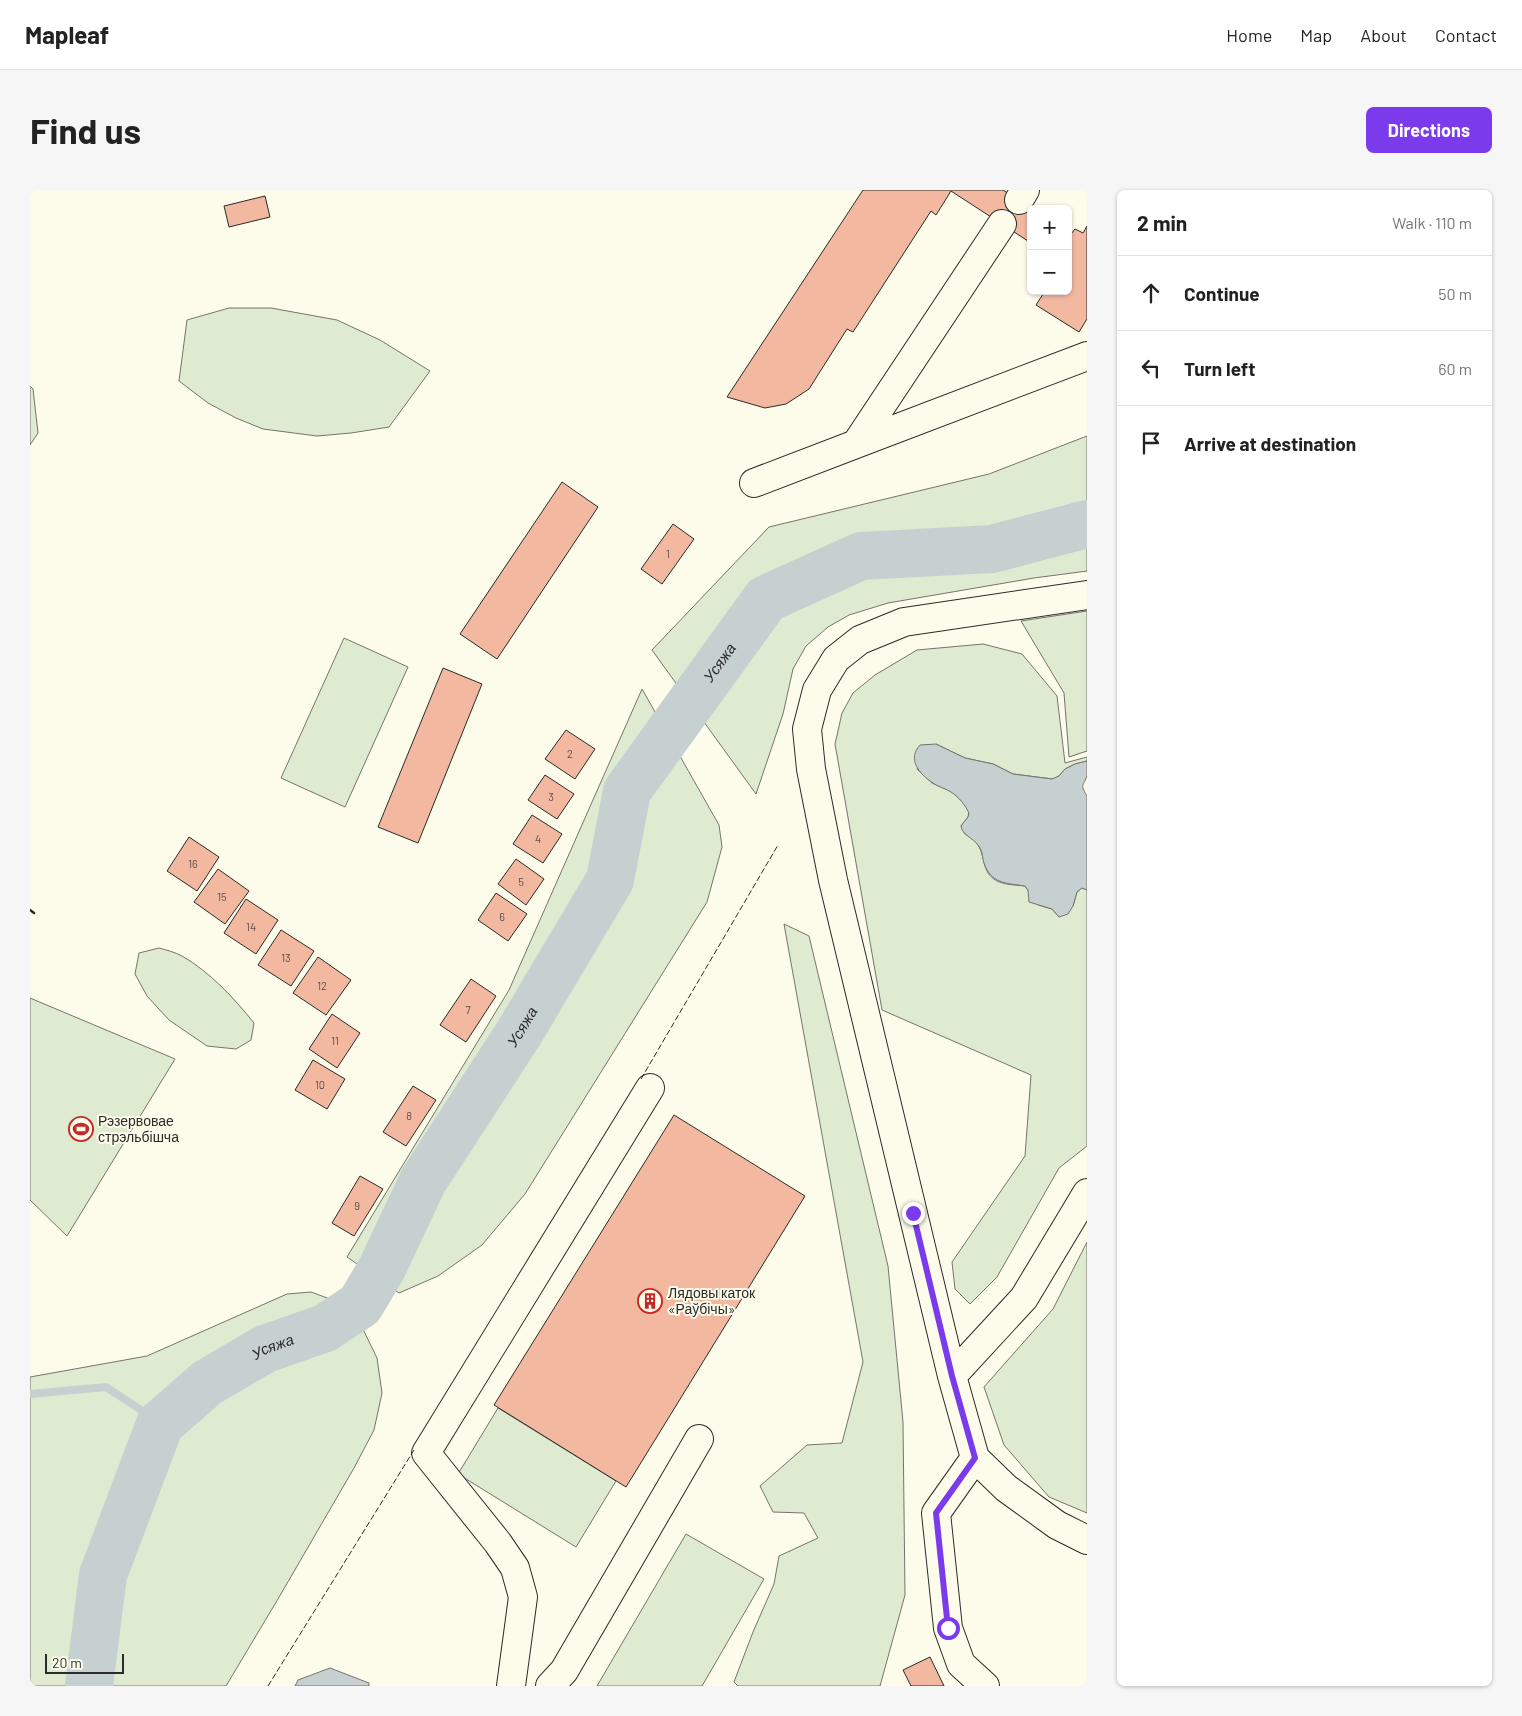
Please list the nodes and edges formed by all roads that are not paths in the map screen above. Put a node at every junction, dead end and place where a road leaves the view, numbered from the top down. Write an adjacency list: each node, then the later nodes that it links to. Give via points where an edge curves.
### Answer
1 (1002, 224): 3 (street)
2 (1087, 356): 3 (street)
3 (856, 444): 4 (street)
4 (754, 483)
5 (1087, 595): 8 (street, via 904,622 860,640 836,659 817,690 807,729 811,769 834,880)
6 (650, 1088): 12 (street, via 426,1453 516,1568 523,1597)
7 (1087, 1193): 8 (street, via 1024,1298)
8 (952, 1376): 10 (street)
9 (699, 1439): 13 (street, via 564,1671)
10 (975, 1458): 11 (street, via 1006,1488 1057,1525); 14 (street, via 936,1513 948,1628 961,1664)
11 (1087, 1540)
12 (511, 1686)
13 (550, 1686)
14 (985, 1686)

